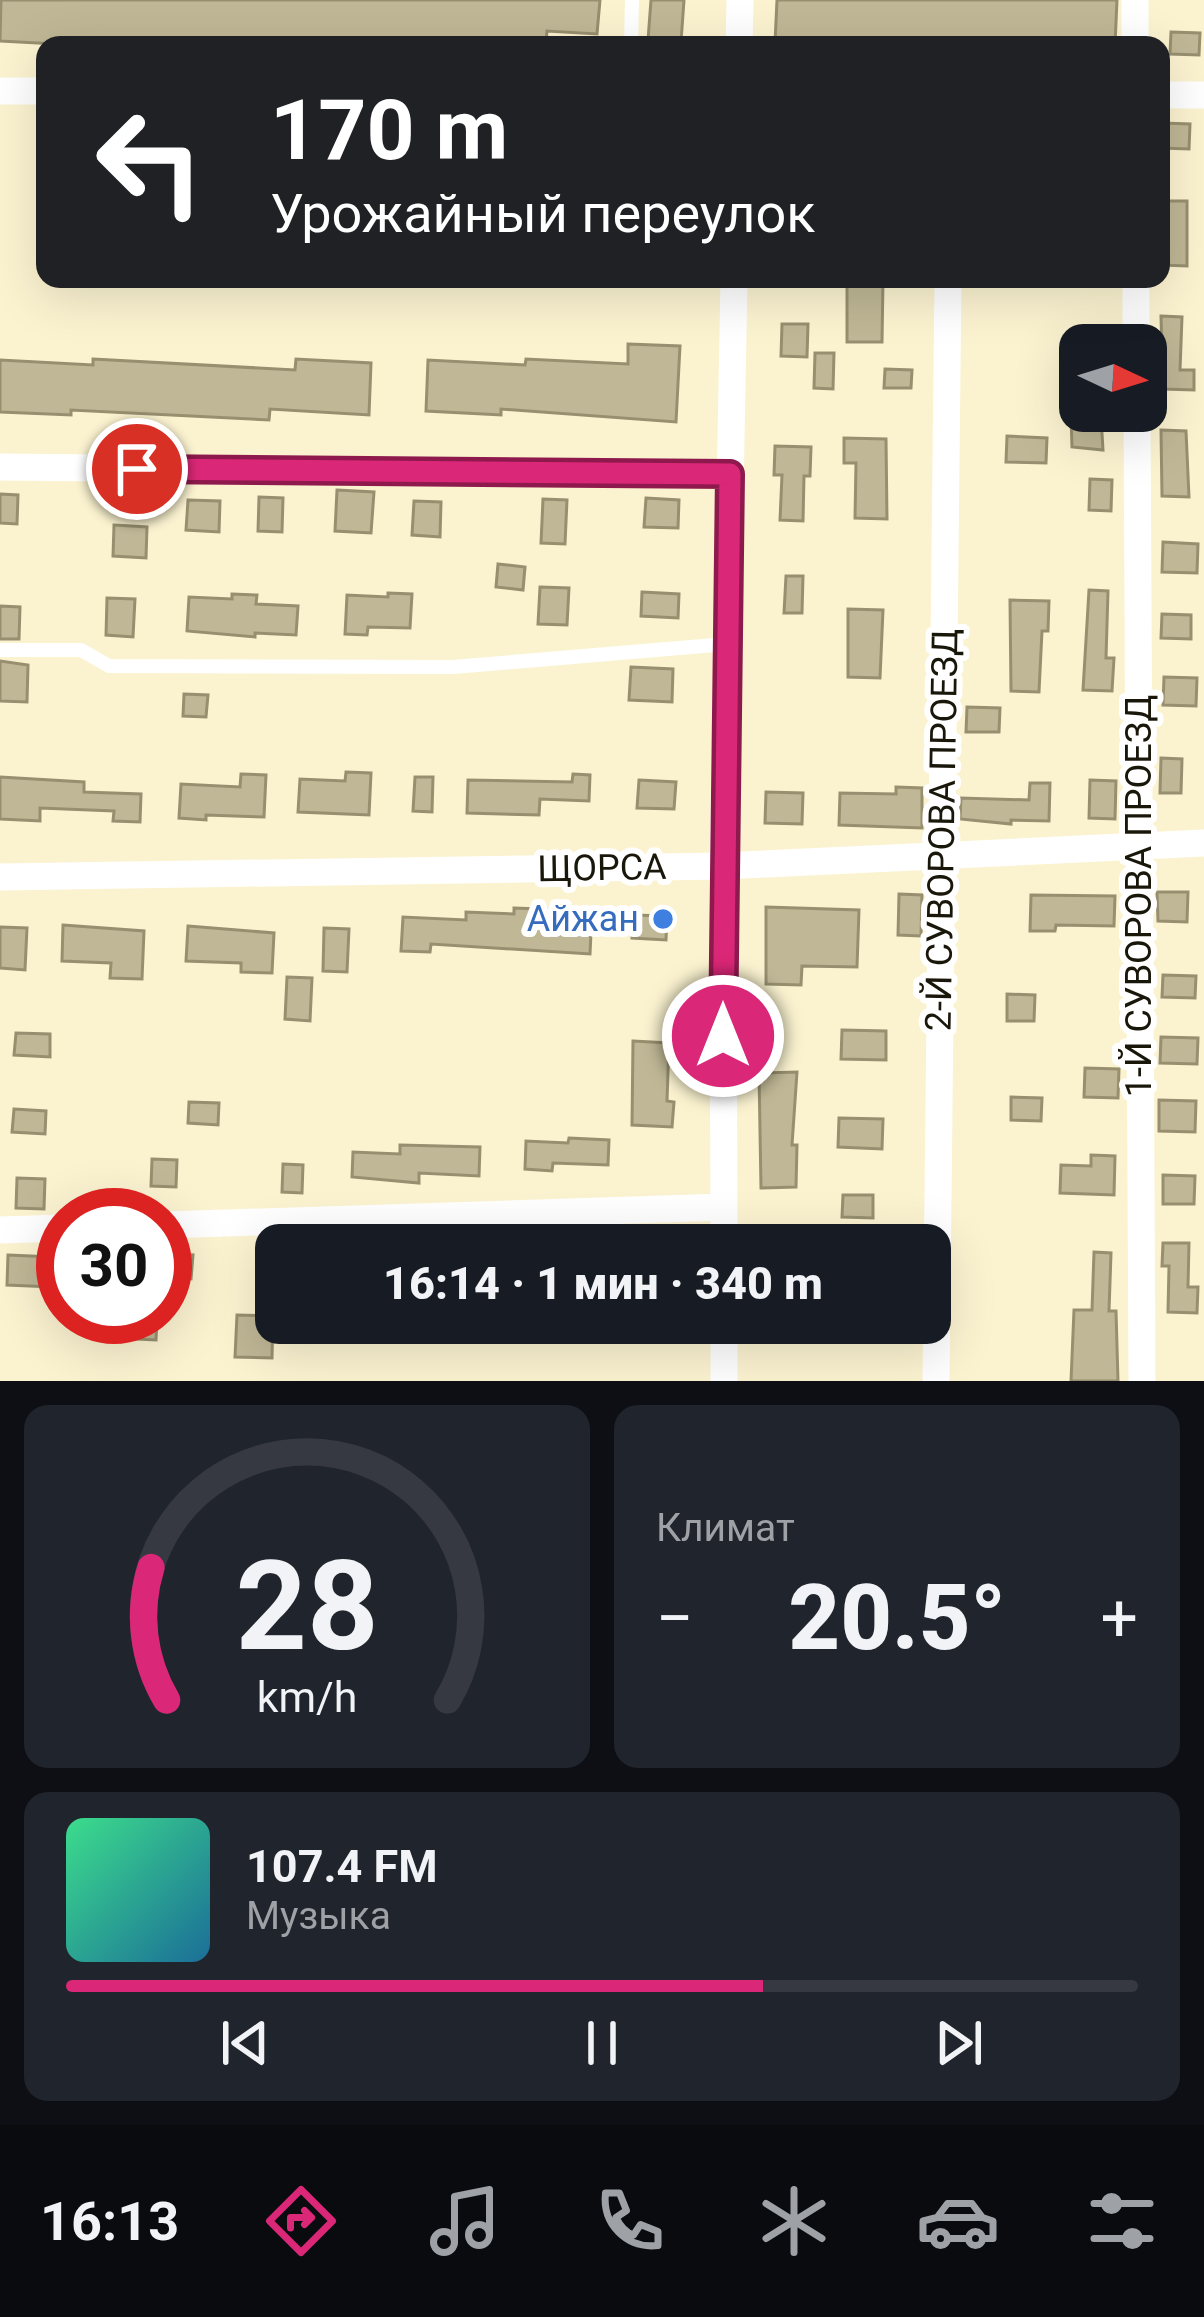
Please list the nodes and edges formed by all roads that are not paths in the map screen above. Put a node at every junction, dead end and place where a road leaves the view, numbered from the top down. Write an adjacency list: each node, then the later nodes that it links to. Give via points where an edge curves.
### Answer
1 (632, 0): 4 (lane)
2 (740, 0): 5 (street)
3 (1135, 0): 6 (street)
4 (632, 36)
5 (739, 36)
6 (1135, 36)
7 (0, 91): 8 (street)
8 (36, 91)
9 (1170, 95): 10 (street)
10 (1204, 95)
11 (734, 288): 17 (street)
12 (948, 288): 22 (street, 2-Й СУВОРОВА ПРОЕЗД)
13 (1136, 288): 14 (street)
14 (1136, 324)
15 (1137, 432): 21 (street, 1-Й СУВОРОВА ПРОЕЗД)
16 (0, 467): 17 (street)
17 (730, 474): 18 (street)
18 (727, 644): 19 (lane, via 453,667 109,666 81,650); 23 (street)
19 (0, 650)
20 (1204, 843): 21 (street, ЩОРСА)
21 (1139, 846): 22 (street, ЩОРСА); 33 (street, 1-Й СУВОРОВА ПРОЕЗД)
22 (942, 855): 23 (street, ЩОРСА); 32 (street, 2-Й СУВОРОВА ПРОЕЗД)
23 (723, 866): 24 (street, ЩОРСА); 25 (street)
24 (0, 878)
25 (724, 1207): 26 (street); 27 (street)
26 (192, 1224)
27 (724, 1224)
28 (36, 1229): 29 (street)
29 (0, 1230)
30 (724, 1344): 31 (street)
31 (724, 1381)
32 (936, 1381)
33 (1142, 1381)

